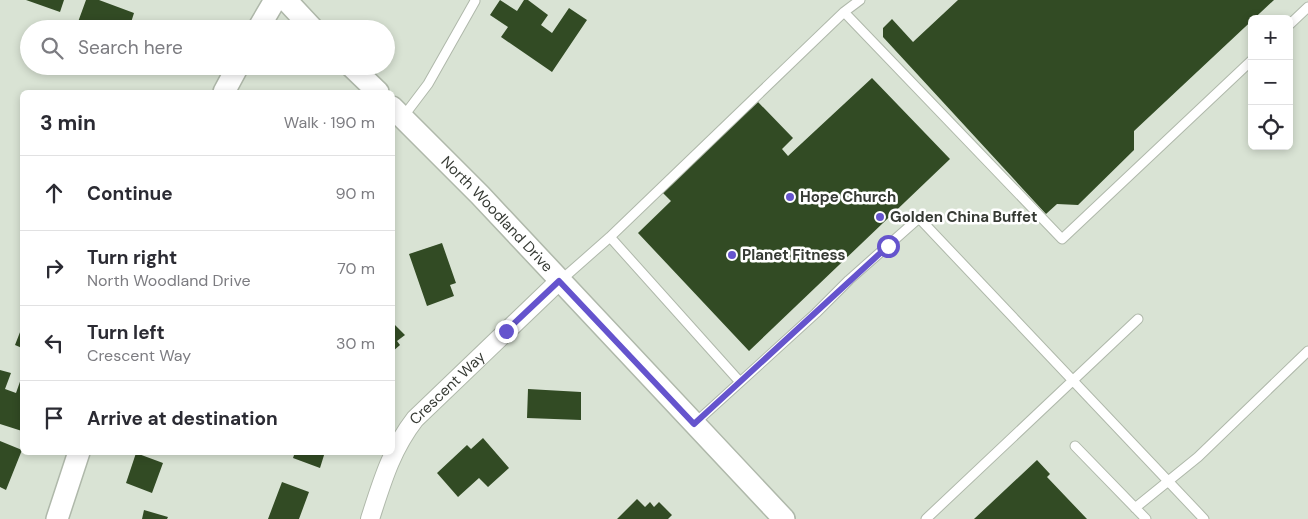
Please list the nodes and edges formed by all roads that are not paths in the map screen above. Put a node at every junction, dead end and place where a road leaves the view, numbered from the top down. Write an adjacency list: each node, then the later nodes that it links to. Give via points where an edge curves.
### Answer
1 (860, 0): 5 (lane)
2 (475, 1): 14 (lane, via 428,84)
3 (272, 2): 6 (street); 7 (street)
4 (1308, 7): 8 (lane)
5 (844, 12): 9 (lane, via 1062,239); 15 (lane)
6 (263, 20)
7 (299, 20)
8 (1293, 21)
9 (1248, 64)
10 (233, 75): 12 (street)
11 (360, 75): 13 (street)
12 (225, 90)
13 (376, 90)
14 (398, 112): 16 (street, North Woodland Drive)
15 (610, 237): 16 (lane); 20 (lane)
16 (559, 281): 21 (street, North Woodland Drive); 23 (street, Crescent Way, via 428,406)
17 (1138, 319): 19 (lane)
18 (1308, 351): 26 (lane)
19 (1072, 380): 20 (lane, via 919,218); 26 (lane); 31 (lane)
20 (740, 382): 21 (lane)
21 (694, 424): 30 (street, North Woodland Drive)
22 (1075, 446): 27 (lane)
23 (395, 449)
24 (79, 455): 28 (street)
25 (392, 455): 29 (street, Crescent Way)
26 (1170, 481): 27 (lane); 33 (lane)
27 (1135, 508): 32 (lane)
28 (57, 519)
29 (370, 519)
30 (784, 519)
31 (926, 519)
32 (1146, 519)
33 (1204, 519)

